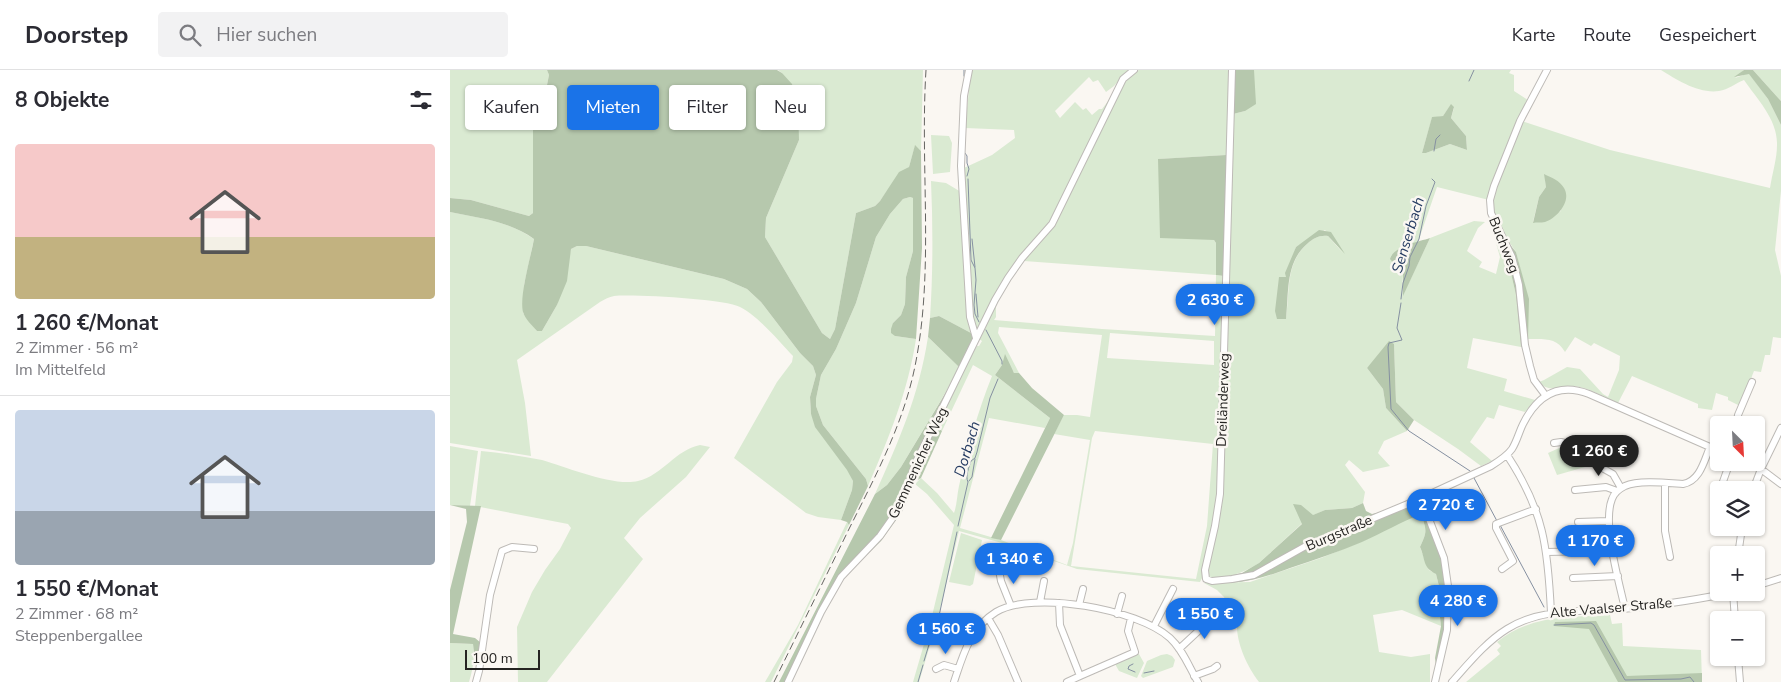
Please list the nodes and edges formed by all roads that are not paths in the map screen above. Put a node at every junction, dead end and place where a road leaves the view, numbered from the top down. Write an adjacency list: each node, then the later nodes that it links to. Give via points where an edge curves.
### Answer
1 (969, 70): 5 (street, via 964,96 961,175 970,317)
2 (1134, 70): 5 (street, Gemmenicher Weg, via 1123,79 1052,224 1008,278)
3 (1232, 70): 32 (street, Dreiländerweg, via 1220,494)
4 (1547, 70): 7 (street, Buchweg, via 1520,121 1490,200 1491,214 1512,257 1519,284 1525,345 1534,380)
5 (976, 338): 60 (street, Gemmenicher Weg, via 915,464 899,509 880,536 841,577)
6 (1752, 382): 8 (street)
7 (1546, 396): 11 (street, via 1560,390 1582,392); 12 (street, Burgstraße, via 1530,412)
8 (1738, 416)
9 (1781, 428): 13 (street)
10 (1554, 443): 18 (street, via 1585,448 1595,464 1613,474)
11 (1710, 447): 15 (street, via 1694,480)
12 (1507, 454): 19 (street, Burgstraße, via 1491,466); 20 (street)
13 (1765, 461)
14 (1764, 471): 16 (street)
15 (1665, 483): 18 (street, via 1634,484); 26 (street, via 1665,531)
16 (1781, 484)
17 (1575, 490): 18 (street, via 1606,487)
18 (1619, 490): 21 (street, via 1612,499)
19 (1422, 498): 32 (street, Burgstraße, via 1304,547 1254,575); 65 (street, via 1444,558 1448,586 1447,630)
20 (1536, 509): 25 (street); 27 (street, via 1496,524 1514,561)
21 (1608, 521): 22 (street); 23 (street)
22 (1578, 522)
23 (1612, 546): 25 (street, via 1592,551); 29 (street)
24 (534, 549): 59 (street, via 512,547 502,551 490,595)
25 (1546, 552): 44 (street)
26 (1670, 557)
27 (1502, 569)
28 (999, 570): 42 (street)
29 (1618, 576): 30 (street); 43 (street)
30 (1573, 578)
31 (1781, 578): 34 (street)
32 (1206, 579)
33 (1044, 581): 39 (street)
34 (1765, 583)
35 (1083, 589): 41 (street)
36 (1173, 589): 50 (street)
37 (1122, 596): 45 (street)
38 (1710, 597): 43 (street, Alte Vaalser Straße)
39 (1040, 602): 40 (street); 42 (street)
40 (1060, 603): 41 (street); 57 (street, via 1060,625)
41 (1080, 605): 45 (street)
42 (1011, 606): 47 (street)
43 (1625, 609): 44 (street, Alte Vaalser Straße)
44 (1551, 613): 66 (street, Alte Vaalser Straße, via 1518,623 1500,633)
45 (1117, 614): 48 (street)
46 (1210, 617): 52 (street)
47 (988, 618): 51 (street); 62 (street)
48 (1131, 618): 50 (street); 57 (street, via 1128,631 1135,652)
49 (958, 620): 51 (street)
50 (1154, 626): 52 (street)
51 (975, 631): 56 (street)
52 (1179, 649): 58 (street)
53 (1216, 666): 58 (street)
54 (1739, 666): 67 (street)
55 (936, 669): 56 (street, via 943,664)
56 (958, 669): 61 (street)
57 (1080, 676): 63 (street)
58 (1194, 676): 64 (street)
59 (476, 682)
60 (788, 682)
61 (954, 682)
62 (1018, 682)
63 (1066, 682)
64 (1198, 682)
65 (1435, 682)
66 (1452, 682)
67 (1740, 682)

